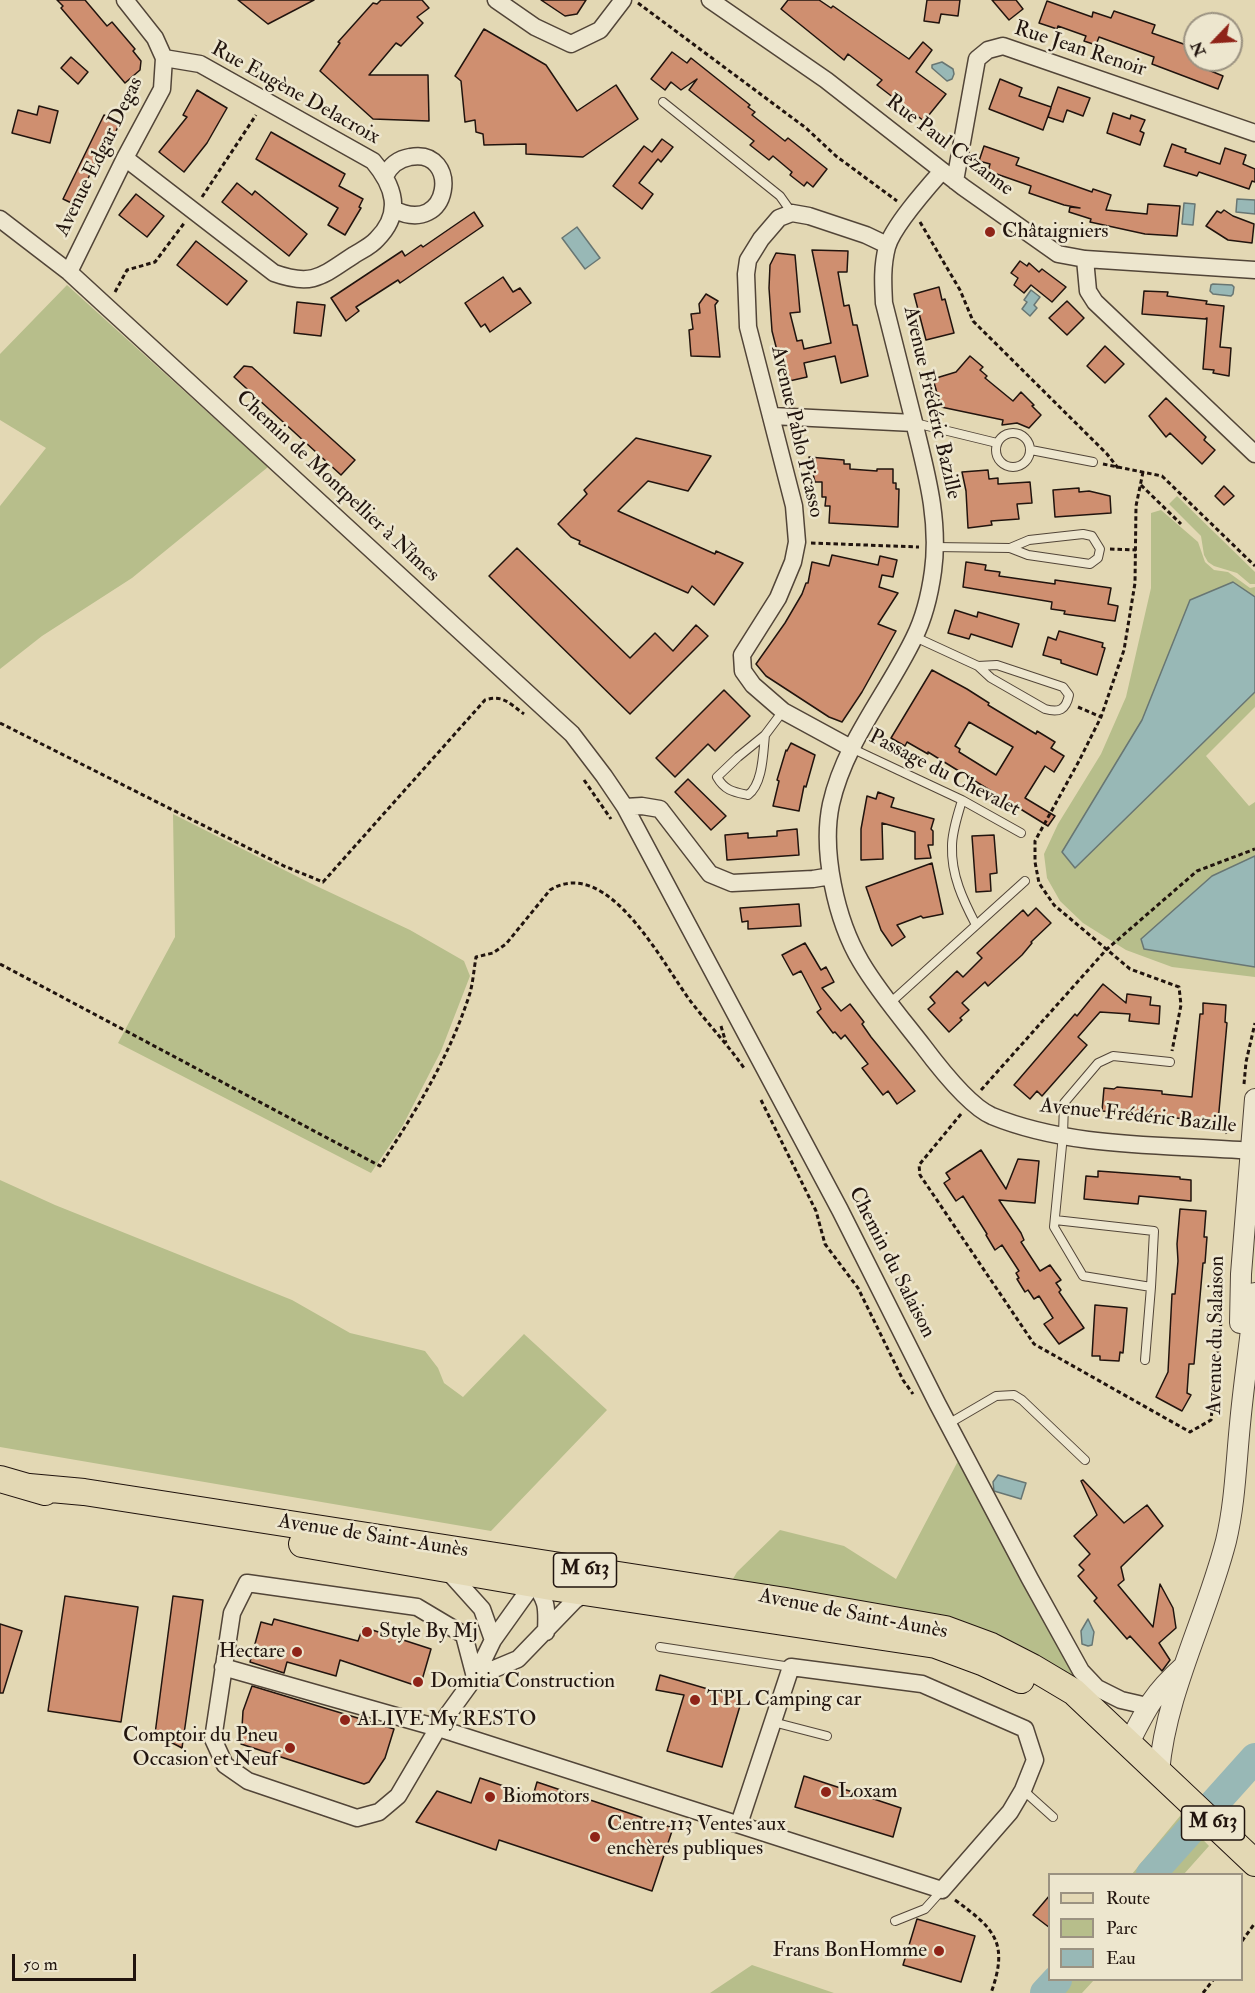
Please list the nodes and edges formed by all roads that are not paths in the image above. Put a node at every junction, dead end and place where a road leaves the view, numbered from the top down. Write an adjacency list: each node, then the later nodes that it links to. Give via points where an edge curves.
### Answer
1 (125, 0): 5 (street, Avenue Edgar Degas, via 155,38)
2 (496, 0): 3 (street, via 535,27 571,44 600,30)
3 (623, 0)
4 (710, 0): 10 (street, Rue Paul Cézanne, via 826,80)
5 (164, 58): 8 (street, Avenue Edgar Degas, via 162,89); 9 (street, Rue Eugène Delacroix, via 200,64 373,161)
6 (663, 102): 12 (lane, via 780,196)
7 (1255, 133): 10 (street, Rue Jean Renoir, via 1003,46 988,50 977,59)
8 (125, 158): 11 (street, via 274,273 291,279 322,276 376,241 387,228); 17 (street, Avenue Edgar Degas)
9 (385, 176): 11 (street, Rue Eugène Delacroix); 11 (street, via 396,162 420,156 431,160 444,179 441,200 431,210 416,215)
10 (948, 176): 14 (street, Avenue Frédéric Bazille, via 909,211); 15 (street, Rue Paul Cézanne, via 1058,254)
11 (393, 209)
12 (792, 213): 14 (street); 18 (street, Avenue Pablo Picasso, via 779,218 761,239 748,260 746,274 748,327)
13 (0, 219): 17 (street, Chemin de Montpellier à Nîmes)
14 (887, 245): 19 (street, Avenue Frédéric Bazille, via 882,275 884,303)
15 (1084, 259): 16 (street, Rue Paul Cézanne); 22 (street, via 1088,291 1095,302)
16 (1255, 270)
17 (69, 272): 32 (street, Chemin de Montpellier à Nîmes, via 572,734)
18 (772, 416): 19 (street); 28 (street, Avenue Pablo Picasso, via 794,506 797,542 794,562 778,598 742,655 743,671 753,685)
19 (914, 423): 20 (lane); 24 (street, Avenue Frédéric Bazille, via 935,512)
20 (997, 443): 21 (lane, via 1005,435 1016,433 1027,439); 21 (lane, via 996,454 1007,467 1023,464)
21 (1031, 450): 23 (lane)
22 (1255, 454)
23 (1093, 462)
24 (934, 547): 25 (lane); 26 (street, Avenue Frédéric Bazille, via 933,573)
25 (1010, 548): 25 (lane, via 1028,555 1090,564 1098,558 1100,549 1092,536 1083,534 1029,540)
26 (915, 637): 27 (lane); 30 (street, Avenue Frédéric Bazille)
27 (978, 666): 27 (lane, via 991,678 1045,709 1055,712 1067,702 1069,695 1063,687 1049,681 997,665)
28 (783, 711): 29 (lane); 30 (street, Avenue Pablo Picasso)
29 (765, 735): 29 (lane, via 717,777 730,792 748,795 755,790)
30 (851, 748): 31 (lane, Passage du Chevalet); 34 (street, Avenue Frédéric Bazille, via 831,804)
31 (962, 800): 33 (lane, Passage du Chevalet); 36 (lane, via 952,845 954,872 963,902)
32 (624, 807): 34 (street, via 660,809 710,874 732,883); 46 (street, Chemin du Salaison, via 840,1210)
33 (1021, 833)
34 (831, 876): 37 (street, Avenue Frédéric Bazille, via 843,922 860,961)
35 (1025, 881): 36 (lane)
36 (976, 925): 37 (lane)
37 (890, 1003): 40 (street, Avenue Frédéric Bazille, via 937,1065 988,1114 1035,1131)
38 (1170, 1062): 40 (lane, via 1113,1056 1098,1063 1064,1103)
39 (1255, 1099): 41 (street, Avenue du Salaison)
40 (1063, 1135): 41 (street, Avenue Frédéric Bazille); 42 (lane)
41 (1253, 1151): 47 (street, Avenue du Salaison, via 1241,1274)
42 (1055, 1220): 43 (lane, via 1054,1227 1083,1276); 43 (lane, via 1154,1231)
43 (1150, 1287): 45 (lane)
44 (1255, 1293): 47 (street, Avenue du Salaison)
45 (1146, 1360)
46 (948, 1424): 48 (lane, via 996,1396 1014,1395); 61 (street, Chemin du Salaison, via 1081,1671 1097,1688 1121,1700)
47 (1239, 1425): 57 (street, via 1231,1517 1220,1566)
48 (1085, 1460)
49 (0, 1479): 50 (main road, Avenue de Saint-Aunès / M 613)
50 (29, 1486): 51 (main road, Avenue de Saint-Aunès / M 613, via 85,1506); 52 (main road, Avenue de Saint-Aunès / M 613, via 514,1559)
51 (446, 1569): 52 (main road, Avenue de Saint-Aunès / M 613); 55 (street, via 482,1609)
52 (541, 1574): 53 (main road, Avenue de Saint-Aunès / M 613); 54 (street, via 540,1592 547,1606); 55 (street); 66 (main road, Avenue de Saint-Aunès / M 613, via 819,1606 945,1629 991,1646 1074,1692)
53 (587, 1592): 54 (street); 66 (main road, Avenue de Saint-Aunès / M 613, via 936,1645 1026,1682)
54 (546, 1632): 60 (street, via 518,1659)
55 (493, 1640): 60 (street)
56 (660, 1647): 59 (lane)
57 (1186, 1664): 61 (street); 62 (street)
58 (223, 1667): 60 (street, via 232,1613 247,1583 417,1608 464,1635); 64 (street); 64 (street, via 213,1739 225,1765 248,1781 357,1818 379,1812 398,1796)
59 (791, 1667): 63 (street); 68 (street, via 922,1684 1025,1729 1035,1760)
60 (475, 1677): 64 (street)
61 (1147, 1706): 62 (street); 66 (street)
62 (1169, 1711): 67 (street, via 1160,1752)
63 (773, 1722): 65 (lane); 70 (street)
64 (438, 1728): 70 (street)
65 (828, 1736)
66 (1121, 1737): 67 (main road, M 613)
67 (1164, 1777): 71 (main road, M 613)
68 (1023, 1791): 69 (lane); 72 (street, via 1010,1812)
69 (1053, 1817)
70 (739, 1824): 72 (street)
71 (1255, 1863)
72 (942, 1890): 73 (lane, via 925,1909)
73 (895, 1921)

